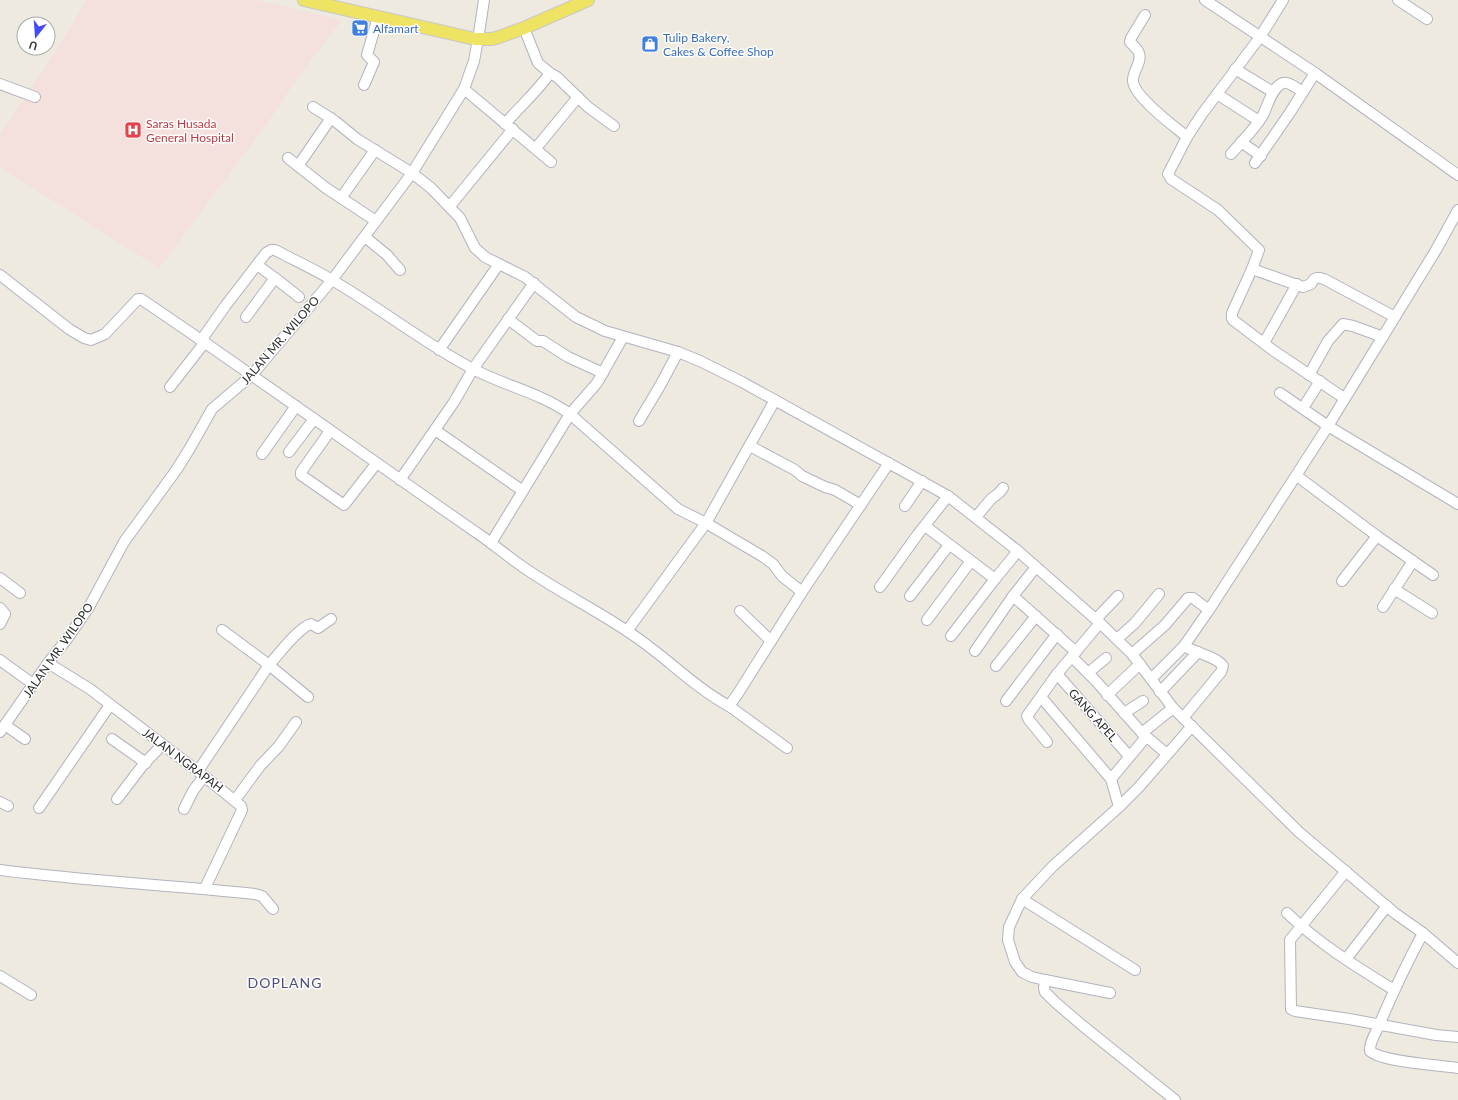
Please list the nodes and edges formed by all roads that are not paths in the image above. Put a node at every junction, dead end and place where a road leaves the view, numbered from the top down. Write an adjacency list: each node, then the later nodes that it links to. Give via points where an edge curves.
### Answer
1 (304, 0): 9 (main road)
2 (332, 0): 9 (main road)
3 (484, 0): 15 (street, JALAN MR. WILOPO)
4 (572, 0): 14 (main road)
5 (588, 0): 13 (main road)
6 (1205, 0): 16 (street)
7 (1283, 0): 16 (street)
8 (1398, 0): 12 (street)
9 (345, 6): 11 (main road); 15 (main road)
10 (1145, 15): 33 (street, via 1130,42 1139,52 1140,59 1133,75 1133,82 1140,96)
11 (378, 17): 15 (main road, via 464,37); 21 (street, via 367,55 374,62)
12 (1427, 19)
13 (524, 28): 14 (main road); 19 (street, via 538,63)
14 (492, 35): 15 (main road)
15 (479, 36): 22 (street, JALAN MR. WILOPO)
16 (1260, 37): 17 (street); 18 (street)
17 (1235, 69): 23 (street); 25 (street)
18 (1315, 73): 24 (street); 42 (street)
19 (550, 74): 27 (street, via 557,77); 31 (street, via 541,87 516,110)
20 (0, 84): 26 (street)
21 (364, 85)
22 (464, 89): 31 (street); 41 (street, JALAN MR. WILOPO)
23 (1273, 92): 24 (street, via 1284,83); 30 (street)
24 (1302, 92): 34 (street, via 1258,159)
25 (1216, 94): 30 (street); 33 (street)
26 (35, 97)
27 (578, 97): 32 (street); 35 (street)
28 (314, 107): 29 (street)
29 (331, 118): 36 (street); 40 (street)
30 (1259, 121): 34 (street)
31 (509, 126): 35 (street); 44 (street)
32 (614, 126)
33 (1187, 137): 50 (street, via 1169,170 1169,177 1218,210 1258,248)
34 (1241, 142): 37 (street)
35 (536, 148): 39 (street)
36 (375, 150): 41 (street); 43 (street)
37 (1231, 154)
38 (288, 158): 40 (street)
39 (551, 162)
40 (298, 166): 43 (street)
41 (412, 173): 44 (street); 46 (street, JALAN MR. WILOPO)
42 (1458, 175)
43 (341, 198): 46 (street)
44 (450, 206): 48 (street, via 460,218 475,248)
45 (1458, 210): 59 (street)
46 (376, 221): 47 (street, JALAN MR. WILOPO)
47 (365, 237): 51 (street); 54 (street, JALAN MR. WILOPO)
48 (499, 264): 55 (street); 65 (street)
49 (257, 265): 53 (street); 54 (street, via 268,251 275,250); 63 (street, via 226,305)
50 (1252, 269): 56 (street); 64 (street, via 1231,316)
51 (400, 270)
52 (0, 275): 63 (street, via 84,338 91,340 105,334 140,298)
53 (275, 278): 57 (street); 58 (street)
54 (332, 280): 65 (street); 69 (street, JALAN MR. WILOPO)
55 (534, 283): 60 (street); 61 (street, via 576,317)
56 (1297, 284): 59 (street, via 1307,286 1314,278 1324,279); 64 (street)
57 (299, 297)
58 (246, 317)
59 (1395, 317): 62 (street)
60 (508, 319): 67 (street); 68 (street, via 537,340)
61 (623, 337): 66 (street); 68 (street)
62 (1383, 337): 70 (street, via 1344,324 1328,341); 74 (street)
63 (203, 341): 69 (street); 72 (street)
64 (1264, 343): 70 (street)
65 (439, 350): 67 (street)
66 (678, 352): 75 (street, via 735,378); 80 (street)
67 (473, 369): 78 (street, via 557,405); 82 (street)
68 (603, 373): 78 (street, via 598,383)
69 (252, 374): 76 (street); 143 (street, JALAN MR. WILOPO, via 212,409 177,469 124,542 89,607)
70 (1309, 374): 71 (street)
71 (1320, 381): 74 (street); 77 (street)
72 (170, 387)
73 (1280, 393): 77 (street)
74 (1344, 398): 81 (street)
75 (774, 400): 84 (street); 87 (street)
76 (296, 406): 79 (street); 86 (street)
77 (1302, 408): 81 (street)
78 (570, 414): 93 (street); 99 (street, via 678,509)
79 (314, 419): 83 (street); 85 (street)
80 (639, 421)
81 (1328, 426): 89 (street); 95 (street)
82 (435, 430): 90 (street); 93 (street)
83 (330, 431): 88 (street); 88 (street, via 301,475 344,505)
84 (750, 446): 96 (street, via 802,476); 99 (street)
85 (289, 452)
86 (262, 454)
87 (889, 463): 91 (street); 96 (street)
88 (376, 464): 90 (street)
89 (1297, 476): 101 (street); 122 (street)
90 (400, 480): 102 (street)
91 (922, 481): 94 (street); 97 (street)
92 (1003, 488): 98 (street)
93 (523, 491): 102 (street)
94 (948, 496): 98 (street); 100 (street)
95 (1458, 504)
96 (861, 505): 114 (street)
97 (905, 506)
98 (976, 517): 104 (street)
99 (706, 523): 114 (street, via 762,556); 131 (street)
100 (926, 526): 103 (street); 112 (street)
101 (1377, 536): 106 (street); 111 (street)
102 (491, 543): 131 (street, via 528,571)
103 (949, 545): 105 (street); 117 (street)
104 (1018, 551): 107 (street); 110 (street)
105 (971, 561): 110 (street); 127 (street)
106 (1413, 561): 108 (street); 113 (street)
107 (1036, 567): 118 (street); 128 (street)
108 (1433, 575)
109 (0, 578): 115 (street)
110 (994, 579): 133 (street)
111 (1342, 581)
112 (880, 587)
113 (1394, 589): 120 (street); 124 (street)
114 (802, 592): 135 (street)
115 (20, 593)
116 (1159, 594): 134 (street, via 1135,623)
117 (910, 596)
118 (1013, 596): 125 (street); 137 (street)
119 (1118, 596): 128 (street)
120 (1383, 607)
121 (0, 608): 129 (street, via 5,614)
122 (1209, 610): 136 (street); 140 (street, via 1193,598 1188,598 1165,625)
123 (740, 611): 135 (street)
124 (1432, 613)
125 (1036, 616): 132 (street); 146 (street)
126 (331, 618): 145 (street, via 318,628 308,625)
127 (927, 620)
128 (1098, 621): 134 (street); 139 (street)
129 (0, 624)
130 (222, 630): 145 (street)
131 (627, 631): 158 (street)
132 (1057, 634): 139 (street); 155 (street)
133 (951, 636)
134 (1117, 639): 140 (street)
135 (771, 641): 158 (street)
136 (1184, 646): 138 (street); 149 (street)
137 (975, 651)
138 (1198, 652): 151 (street); 161 (street, via 1220,662 1223,666 1221,672)
139 (1074, 654): 147 (street); 148 (street)
140 (1132, 654): 144 (street)
141 (1106, 658): 147 (street)
142 (0, 660): 150 (street)
143 (48, 663): 150 (street, JALAN MR. WILOPO); 157 (street, JALAN NGRAPAH, via 90,689)
144 (1140, 664): 149 (street); 152 (street)
145 (269, 665): 153 (street); 174 (street)
146 (996, 666)
147 (1088, 673): 152 (street)
148 (1057, 674): 154 (street); 172 (street, GANG APEL)
149 (1151, 679): 151 (street)
150 (33, 684): 163 (street, JALAN MR. WILOPO)
151 (1160, 692): 159 (street)
152 (1107, 695): 160 (street)
153 (308, 697)
154 (1041, 697): 168 (street, via 1027,717); 175 (street)
155 (1006, 701)
156 (1143, 701): 160 (street)
157 (110, 705): 169 (street, JALAN NGRAPAH); 179 (street)
158 (729, 706): 170 (street)
159 (1173, 708): 161 (street); 165 (street)
160 (1124, 713): 165 (street)
161 (1183, 718): 164 (street)
162 (296, 722): 177 (street)
163 (3, 724): 166 (street)
164 (1192, 726): 171 (street); 182 (street, via 1299,832)
165 (1144, 735): 171 (street); 172 (street)
166 (25, 739)
167 (112, 739): 173 (street)
168 (1047, 742)
169 (162, 745): 173 (street); 174 (street, JALAN NGRAPAH)
170 (787, 748)
171 (1167, 754): 178 (street)
172 (1130, 756): 175 (street)
173 (146, 763): 176 (street)
174 (201, 774): 177 (street, JALAN NGRAPAH); 180 (street)
175 (1111, 779): 178 (street)
176 (117, 799)
177 (235, 800): 183 (street, JALAN NGRAPAH, via 242,810 206,886)
178 (1119, 807): 184 (street, via 1053,866)
179 (39, 808)
180 (184, 809)
181 (0, 870): 183 (street)
182 (1346, 871): 185 (street); 188 (street)
183 (207, 889): 186 (street, via 259,895)
184 (1022, 900): 192 (street); 194 (street, via 1009,927 1008,944 1022,972)
185 (1387, 906): 189 (street); 190 (street)
186 (273, 908)
187 (1287, 913): 188 (street)
188 (1301, 927): 190 (street); 198 (street, via 1289,942 1291,1009)
189 (1423, 934): 191 (street); 195 (street)
190 (1346, 959): 195 (street)
191 (1458, 963)
192 (1135, 970)
193 (0, 976): 197 (street)
194 (1045, 980): 196 (street); 201 (street, via 1045,992 1055,1002)
195 (1394, 990): 198 (street)
196 (1110, 993)
197 (31, 995)
198 (1379, 1025): 199 (street); 200 (street, via 1370,1048 1374,1055)
199 (1458, 1037)
200 (1458, 1068)
201 (1175, 1100)

